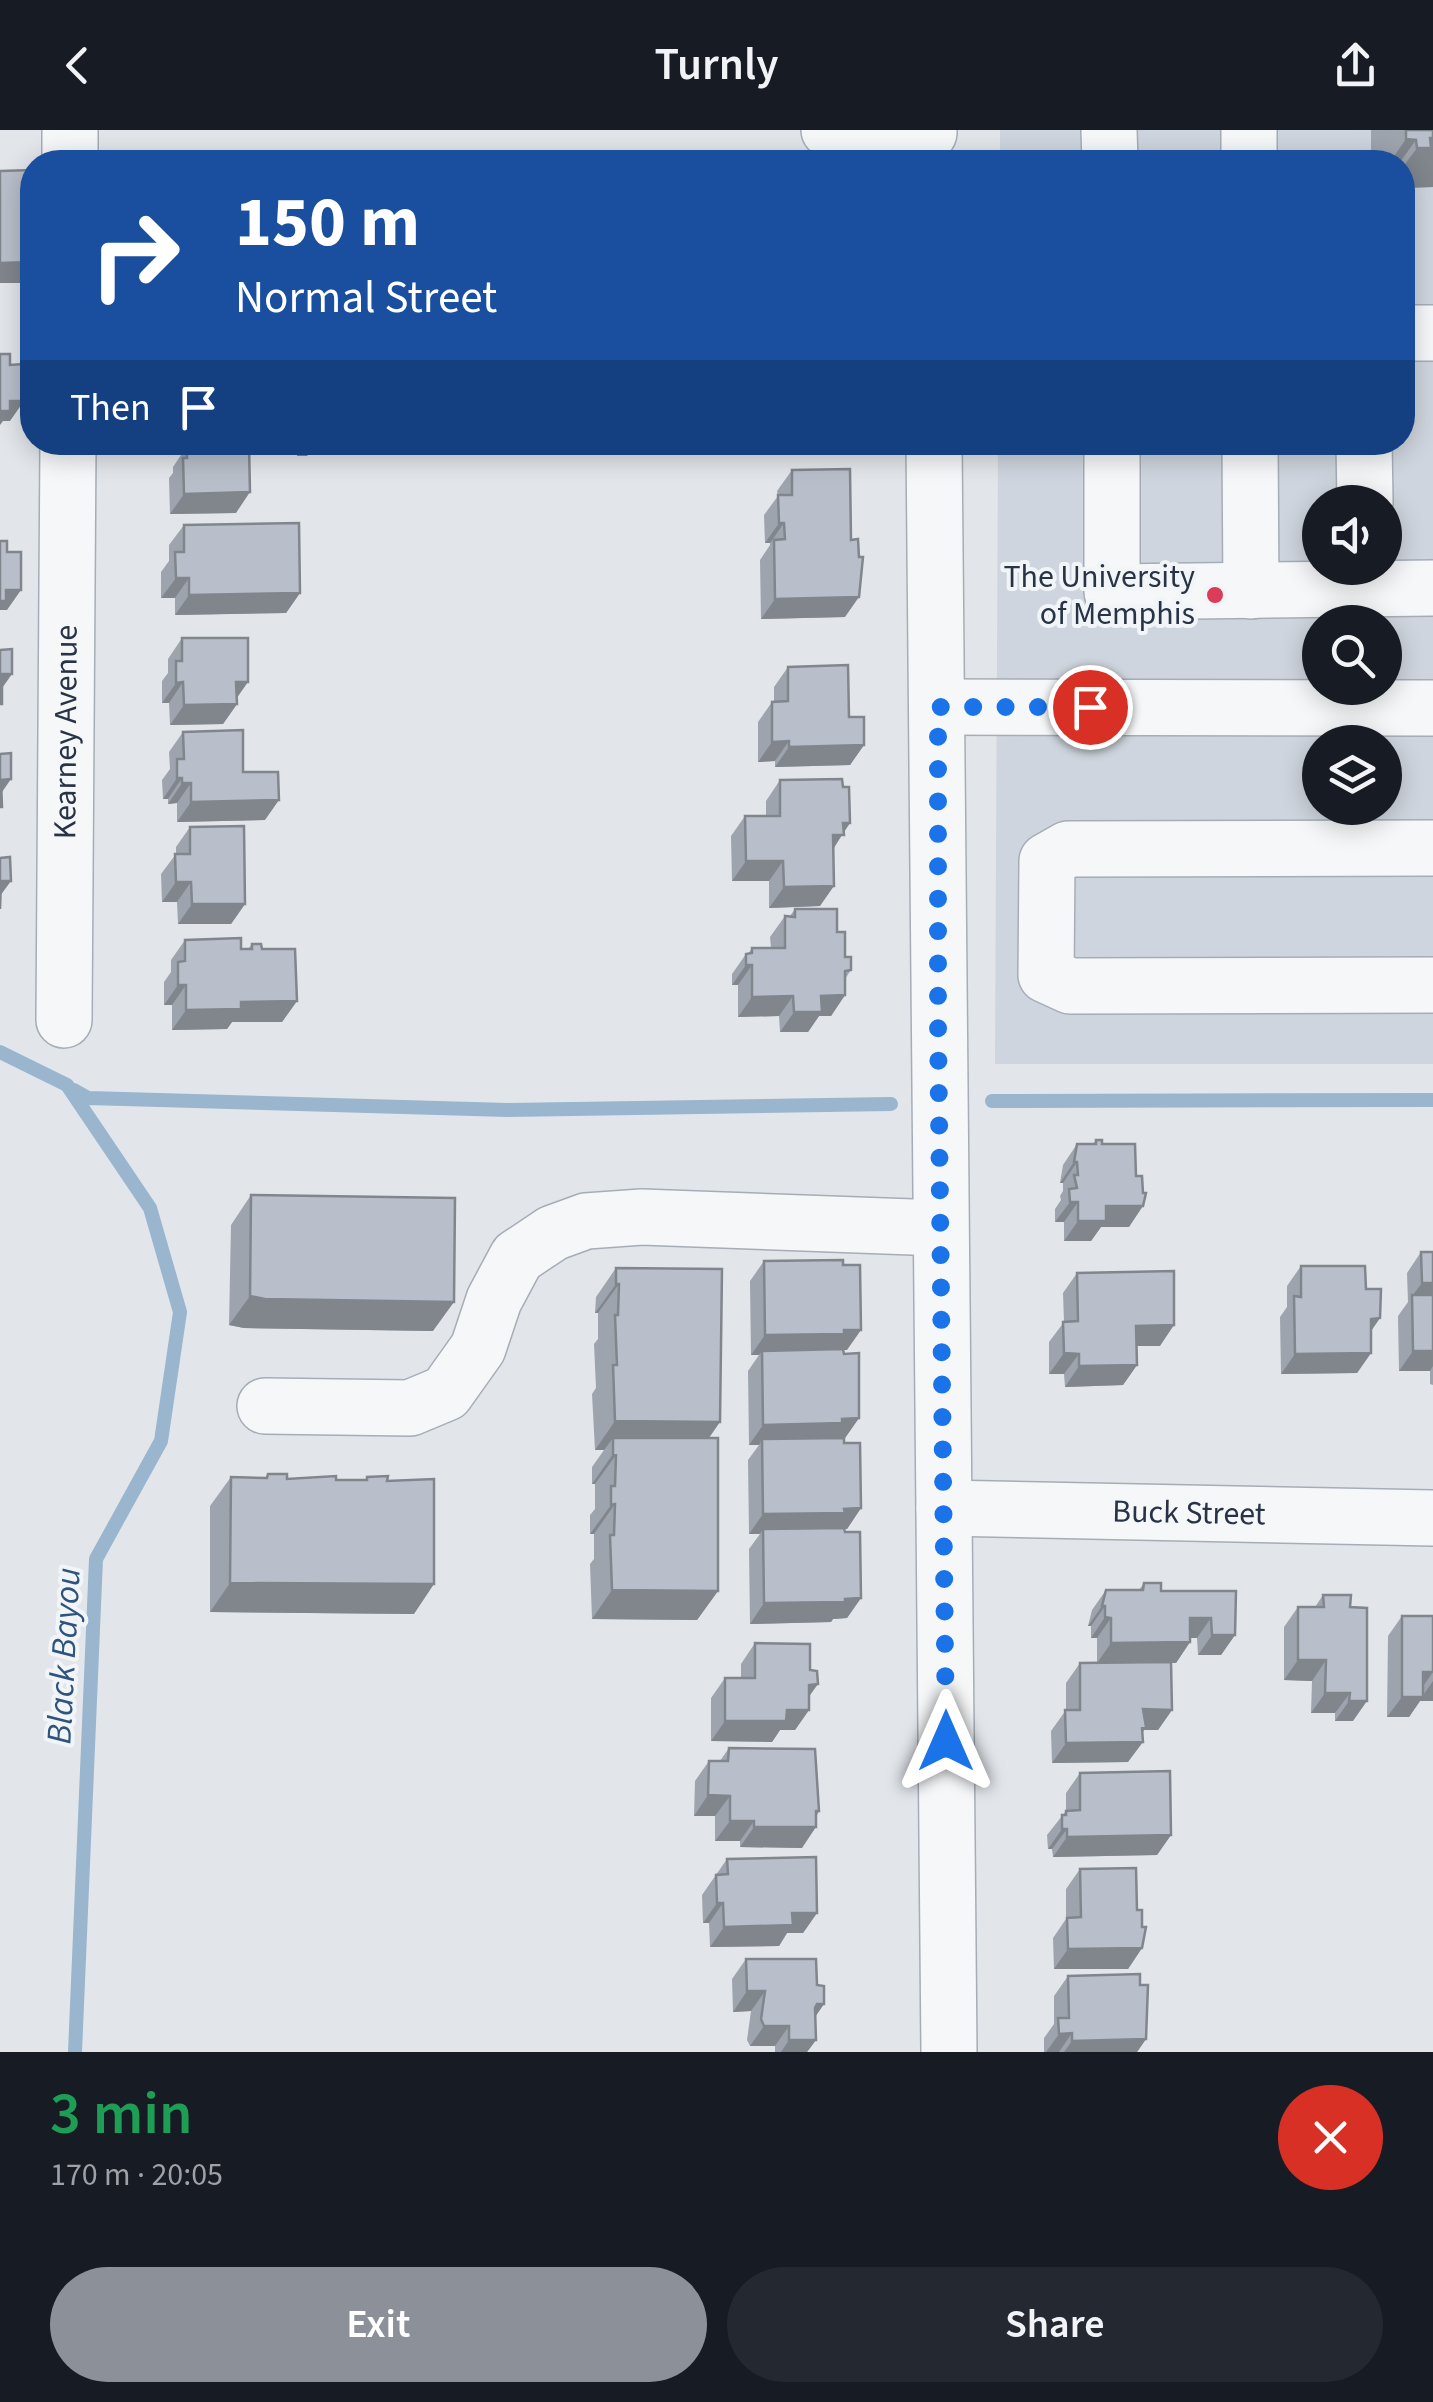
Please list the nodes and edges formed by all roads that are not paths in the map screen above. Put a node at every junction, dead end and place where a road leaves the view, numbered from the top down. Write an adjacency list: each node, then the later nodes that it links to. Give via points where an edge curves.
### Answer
1 (829, 130): 2 (street)
2 (929, 142)
3 (68, 455): 17 (street, Kearney Avenue)
4 (934, 455): 13 (street)
5 (1112, 455): 12 (street, via 1112,592)
6 (1250, 455): 12 (street)
7 (1364, 455): 8 (street)
8 (1365, 485)
9 (1402, 583): 11 (street)
10 (1302, 585): 12 (street)
11 (1433, 588)
12 (1251, 590)
13 (938, 707): 14 (street); 18 (street)
14 (1433, 708)
15 (1433, 848): 16 (street, via 1068,849 1047,861 1046,975 1070,986)
16 (1433, 985)
17 (64, 1020)
18 (940, 1228): 19 (street, via 642,1217 586,1221 516,1257 478,1348 446,1393 410,1408); 20 (street)
19 (265, 1406)
20 (944, 1508): 21 (street, Buck Street); 22 (street)
21 (1433, 1518)
22 (949, 2052)

